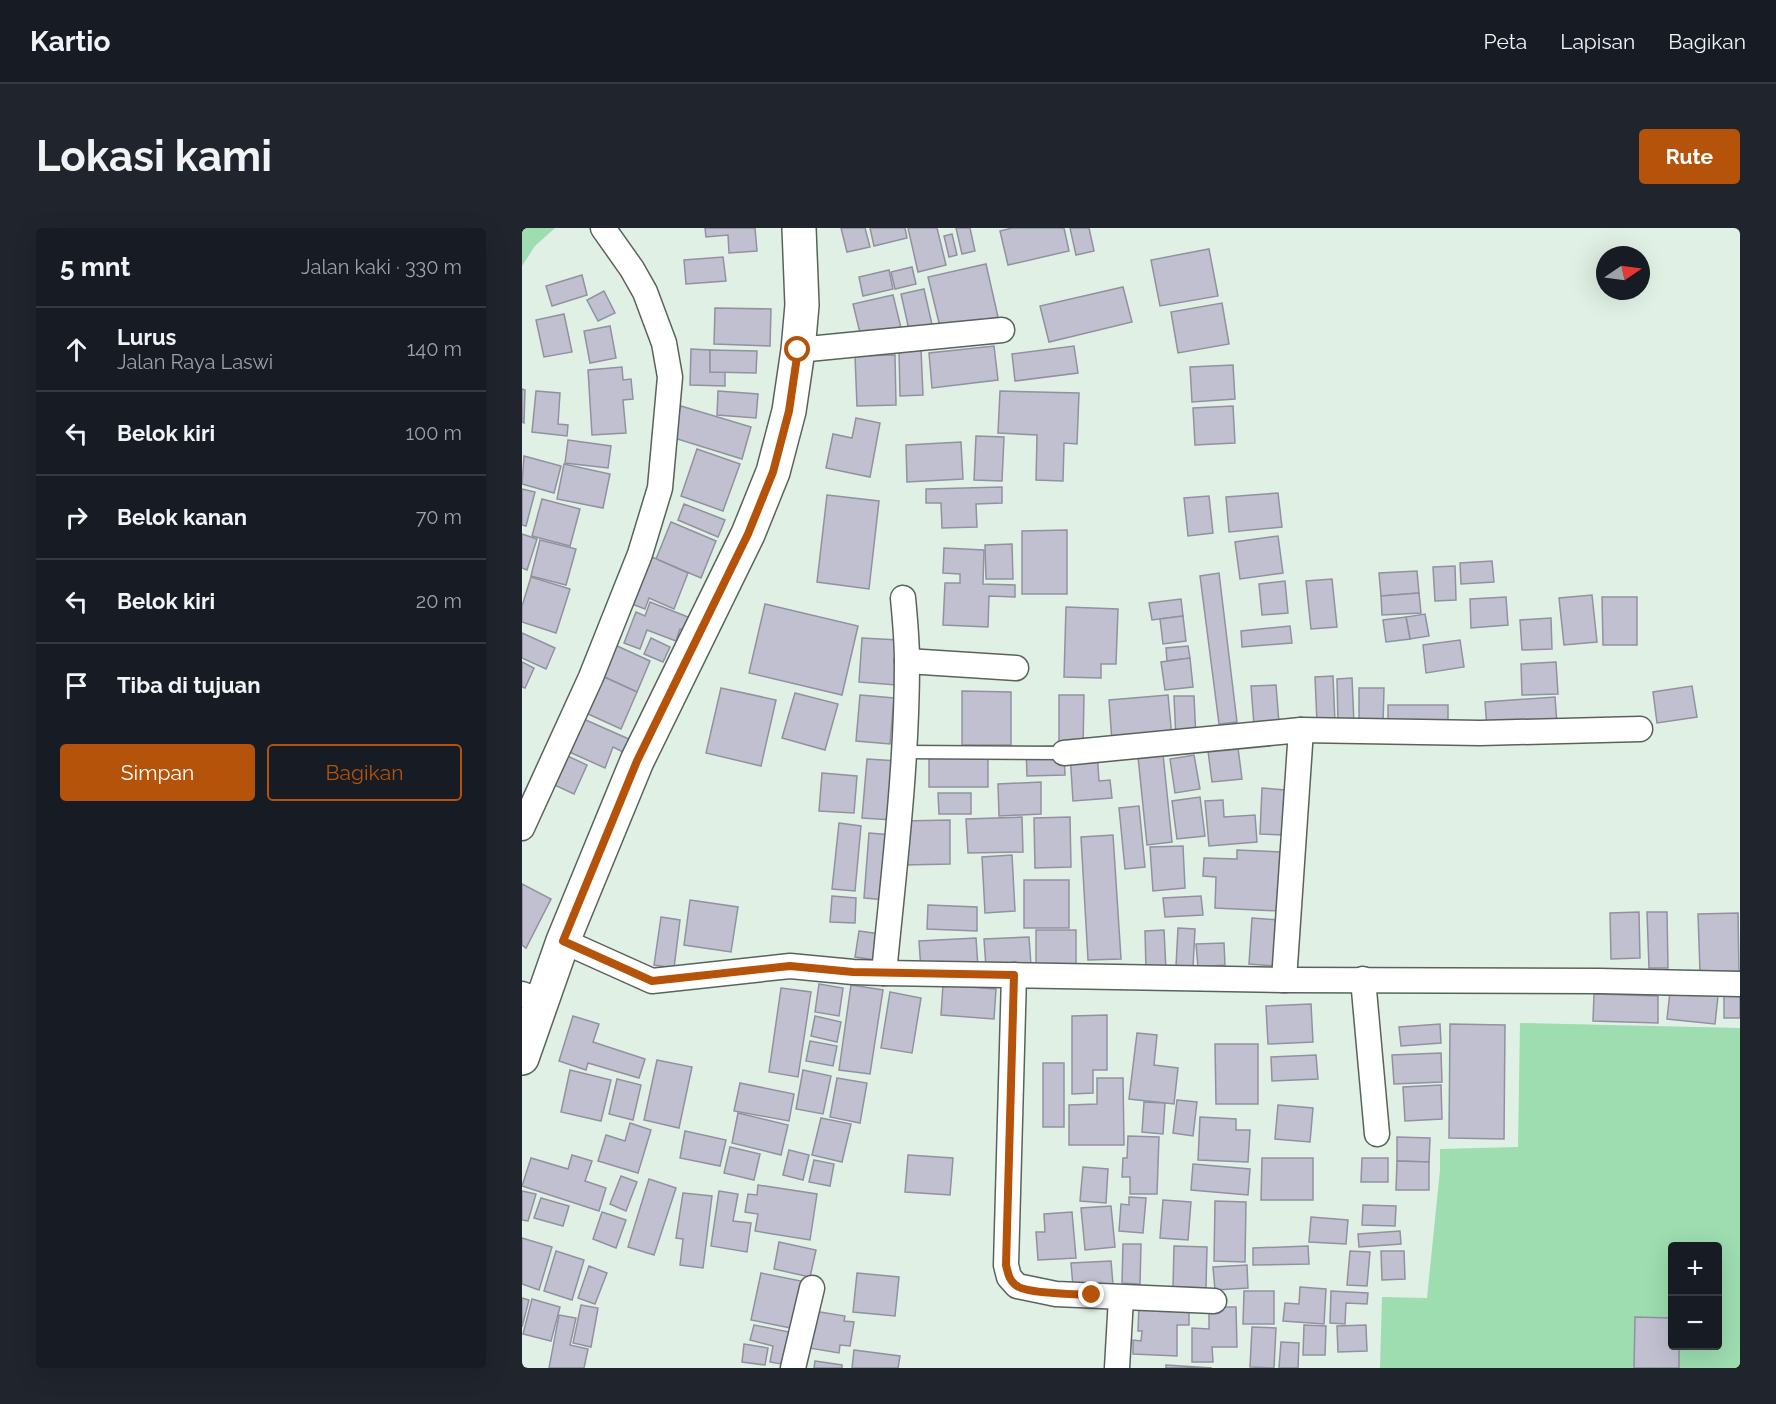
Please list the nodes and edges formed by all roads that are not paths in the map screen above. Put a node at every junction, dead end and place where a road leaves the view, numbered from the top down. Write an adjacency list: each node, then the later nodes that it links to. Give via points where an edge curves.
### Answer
1 (603, 228): 12 (street, via 645,292 664,343 670,377 660,488 640,554 595,667)
2 (798, 228): 4 (main road, via 802,304)
3 (1002, 330): 4 (street)
4 (798, 350): 13 (main road, via 789,411 773,472 748,534 637,761)
5 (903, 598): 6 (street)
6 (907, 661): 7 (street); 10 (street)
7 (1016, 668)
8 (1640, 729): 9 (street, via 1480,733)
9 (1301, 730): 11 (street); 17 (street)
10 (904, 752): 11 (lane); 14 (street)
11 (1064, 753)
12 (522, 828)
13 (563, 941): 14 (street, via 652,981 790,966); 19 (main road)
14 (884, 973): 15 (street)
15 (1014, 975): 17 (street); 23 (street, via 1008,1277 1017,1286 1056,1294)
16 (1363, 979): 17 (street); 18 (street); 21 (street)
17 (1284, 980)
18 (1740, 984)
19 (532, 998): 20 (main road)
20 (522, 1058)
21 (1377, 1134)
22 (812, 1288): 25 (street)
23 (1121, 1298): 24 (street); 26 (street)
24 (1214, 1301)
25 (793, 1368)
26 (1117, 1368)

